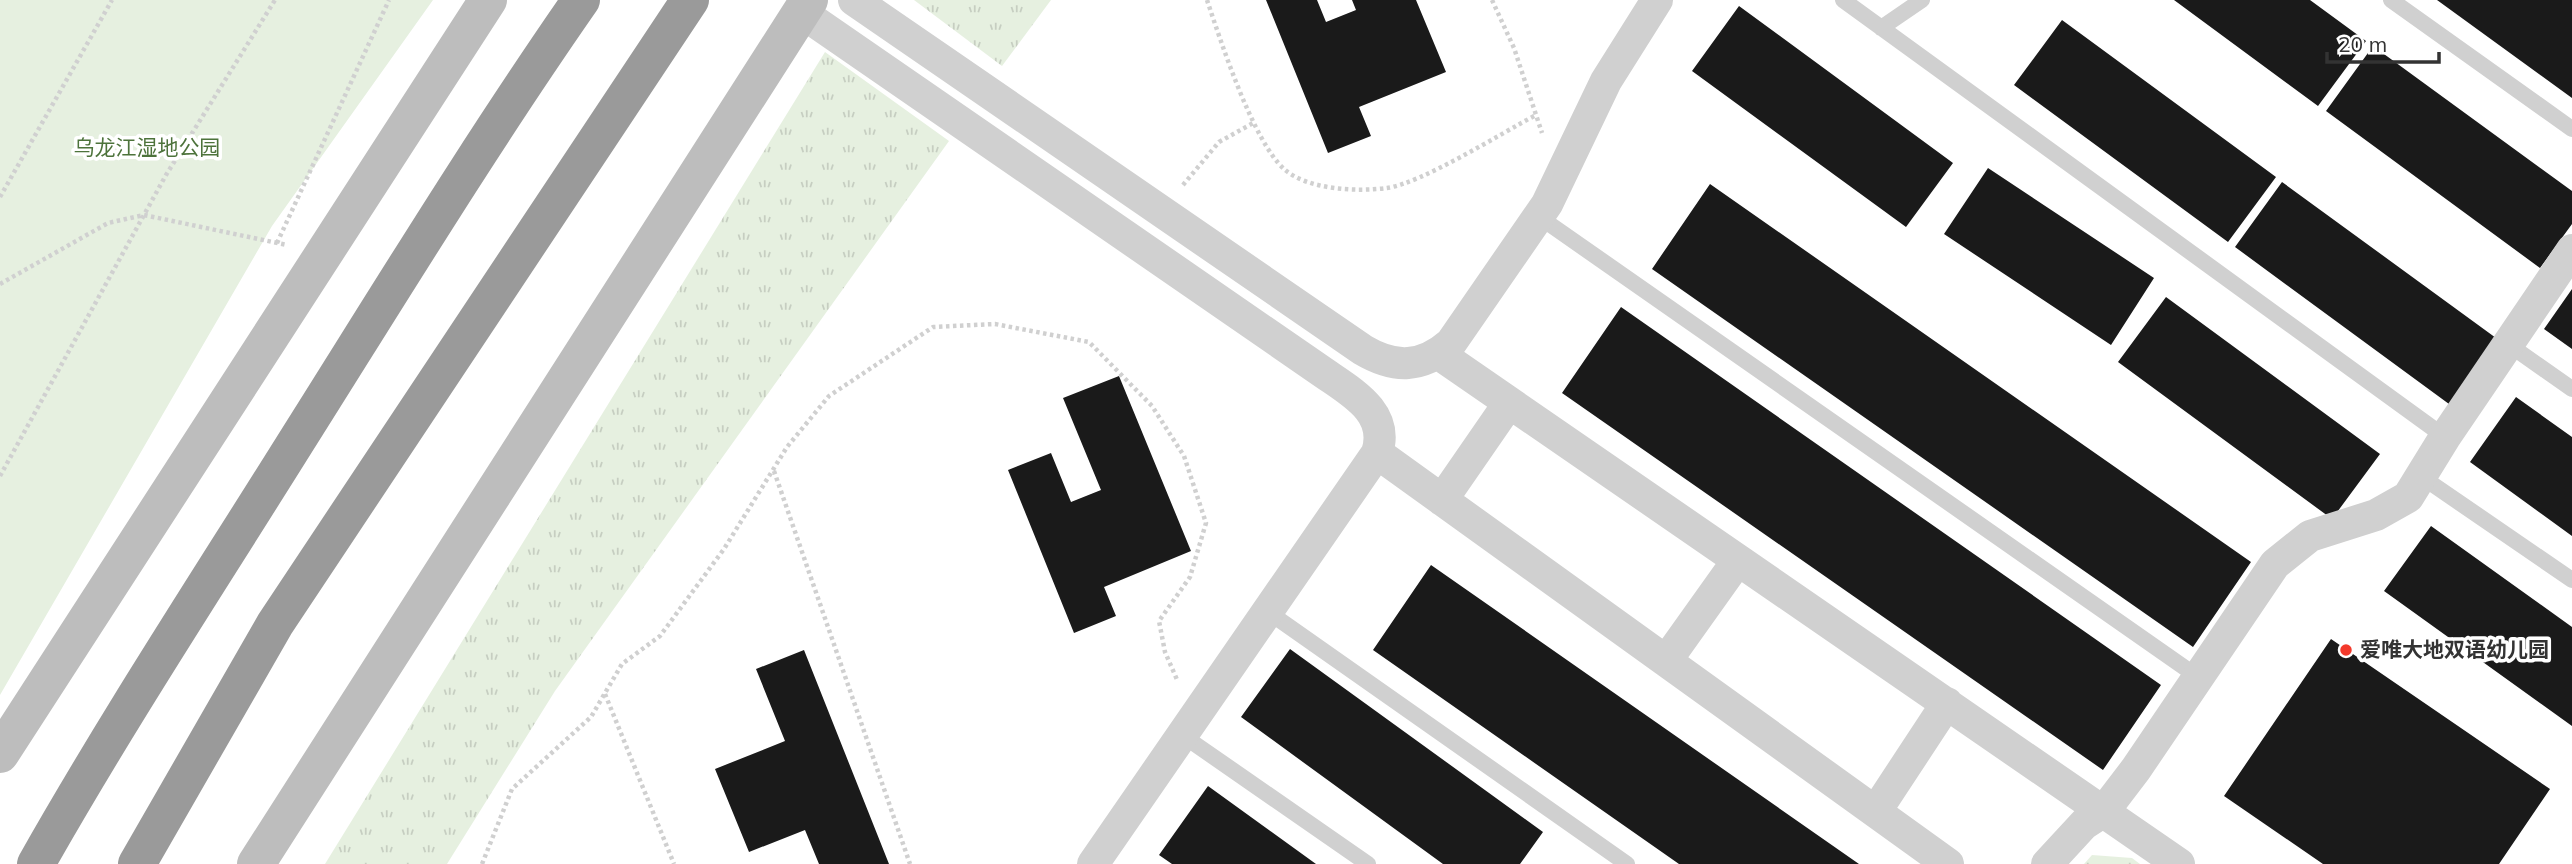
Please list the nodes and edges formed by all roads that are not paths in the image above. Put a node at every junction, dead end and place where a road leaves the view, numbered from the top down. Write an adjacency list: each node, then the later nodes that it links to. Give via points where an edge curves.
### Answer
1 (488, 0): 29 (main road)
2 (581, 0): 32 (highway, via 396,283 87,773)
3 (690, 0): 33 (highway, via 275,624)
4 (854, 0): 15 (street, via 1381,361 1418,363)
5 (1657, 0): 12 (street, via 1606,81)
6 (1843, 0): 10 (lane)
7 (1922, 0): 10 (lane)
8 (2391, 0): 11 (lane)
9 (805, 6): 19 (street, via 1357,396 1379,423 1382,439); 34 (main road)
10 (1881, 28): 18 (lane)
11 (2572, 129)
12 (1538, 216): 15 (street, via 1451,344); 26 (lane)
13 (2572, 250): 14 (street)
14 (2508, 344): 16 (lane); 18 (street)
15 (1439, 354): 17 (street)
16 (2572, 388)
17 (1509, 403): 21 (street); 22 (street)
18 (2445, 437): 20 (street)
19 (1377, 453): 21 (street); 24 (street)
20 (2422, 477): 23 (lane); 26 (street, via 2409,497 2394,507 2310,536 2292,548 2275,564)
21 (1443, 500): 25 (street)
22 (1738, 560): 25 (street); 27 (street)
23 (2572, 580)
24 (1268, 611): 28 (street); 37 (lane)
25 (1666, 661): 30 (street)
26 (2198, 677): 31 (street)
27 (1947, 703): 30 (street); 31 (street)
28 (1187, 726): 35 (street); 36 (lane)
29 (0, 754)
30 (1876, 811): 38 (street)
31 (2104, 811): 39 (street, via 2084,824); 40 (street)
32 (36, 864)
33 (137, 864)
34 (256, 864)
35 (1093, 864)
36 (1368, 864)
37 (1627, 864)
38 (1948, 864)
39 (2047, 864)
40 (2179, 864)

